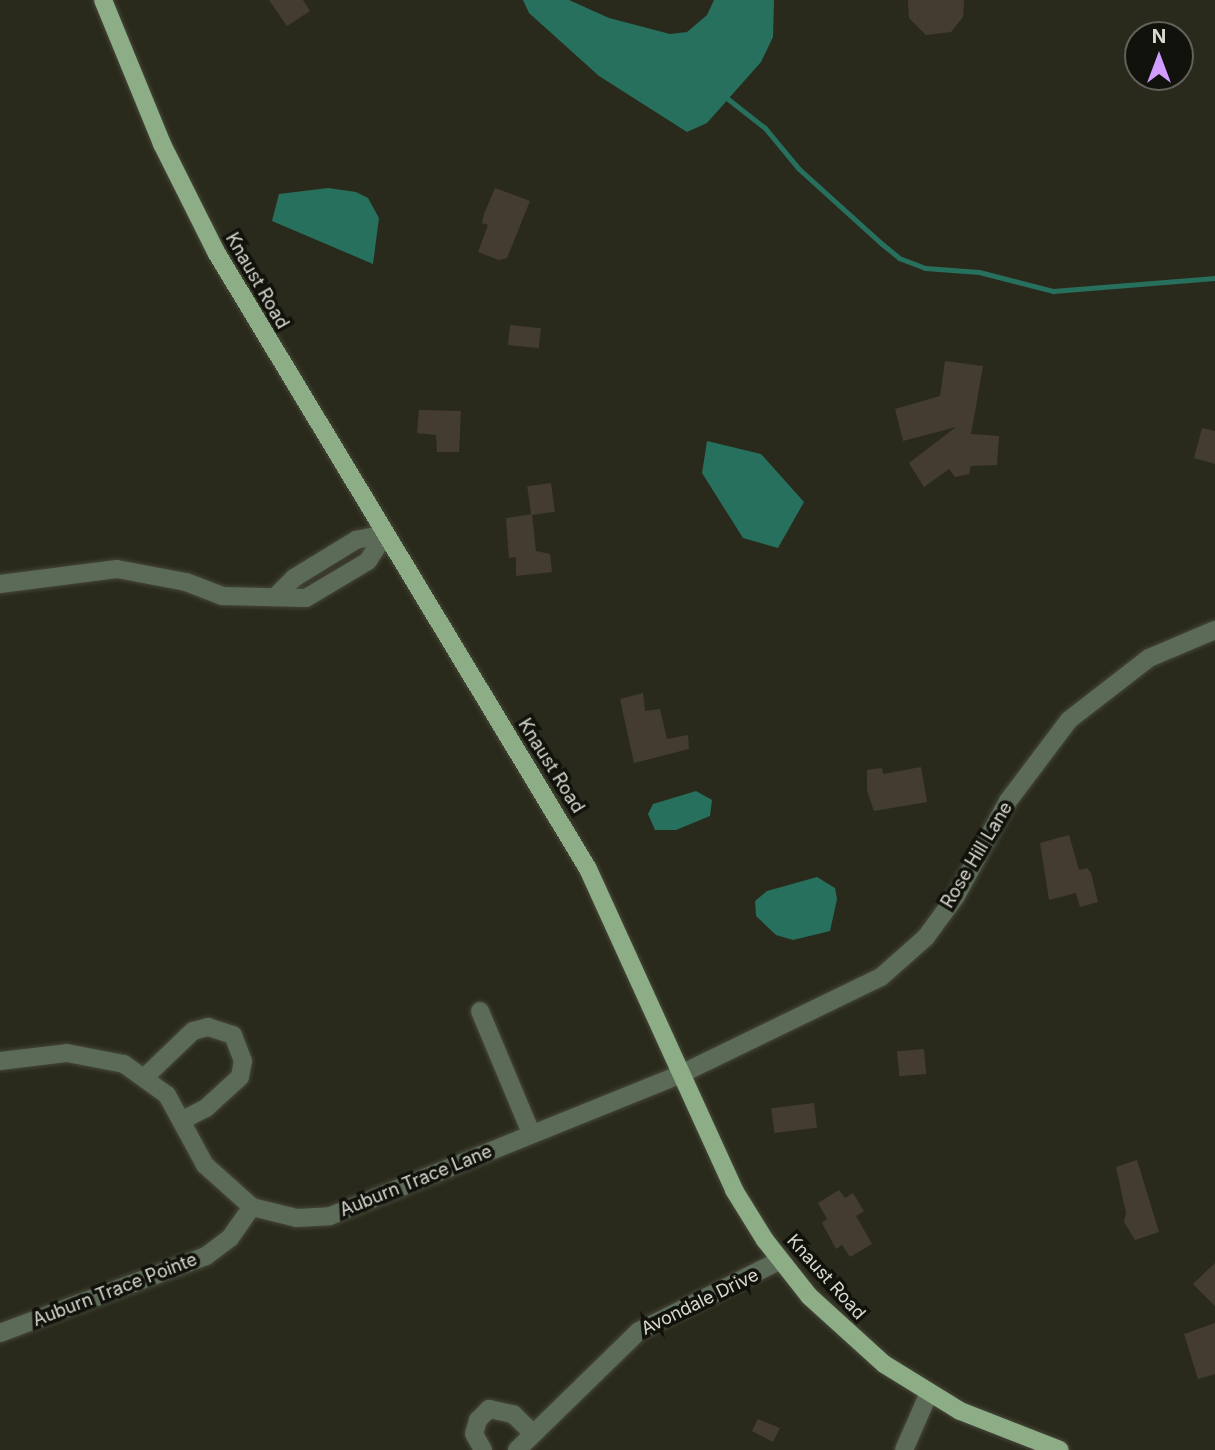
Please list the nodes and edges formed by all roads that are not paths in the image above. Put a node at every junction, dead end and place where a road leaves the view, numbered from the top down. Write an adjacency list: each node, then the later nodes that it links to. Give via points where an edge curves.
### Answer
1 (103, 0): 2 (main road, Knaust Road, via 162,144 210,241)
2 (385, 534): 3 (street, via 368,561 306,598 222,596 186,582 117,569); 7 (main road, Knaust Road, via 588,869)
3 (0, 584)
4 (1215, 630): 7 (street, Rose Hill Lane, via 1149,658 1069,720 1008,802 956,896 926,937 881,976 835,1003)
5 (480, 1011): 10 (street)
6 (0, 1061): 8 (street, Auburn Trace Lane, via 78,1054 124,1064)
7 (681, 1074): 10 (street, Auburn Trace Lane); 12 (main road, Knaust Road, via 734,1190)
8 (146, 1076): 9 (street, Auburn Trace Lane, via 167,1095); 9 (street, via 193,1031 208,1027 233,1035 243,1061 240,1077 206,1108)
9 (182, 1120): 11 (street, Auburn Trace Lane, via 205,1165)
10 (531, 1133): 11 (street, Auburn Trace Lane, via 330,1216 297,1218)
11 (252, 1207): 13 (street, Auburn Trace Pointe, via 230,1238 206,1256)
12 (779, 1261): 14 (main road, Knaust Road, via 856,1341); 15 (street, Avondale Drive, via 639,1331)
13 (0, 1333)
14 (929, 1393): 18 (street); 19 (main road, Knaust Road, via 990,1425)
15 (533, 1433): 16 (street, via 513,1414 489,1409 478,1420 474,1434); 17 (street, Avondale Drive)
16 (483, 1450)
17 (517, 1450)
18 (904, 1450)
19 (1060, 1450)

